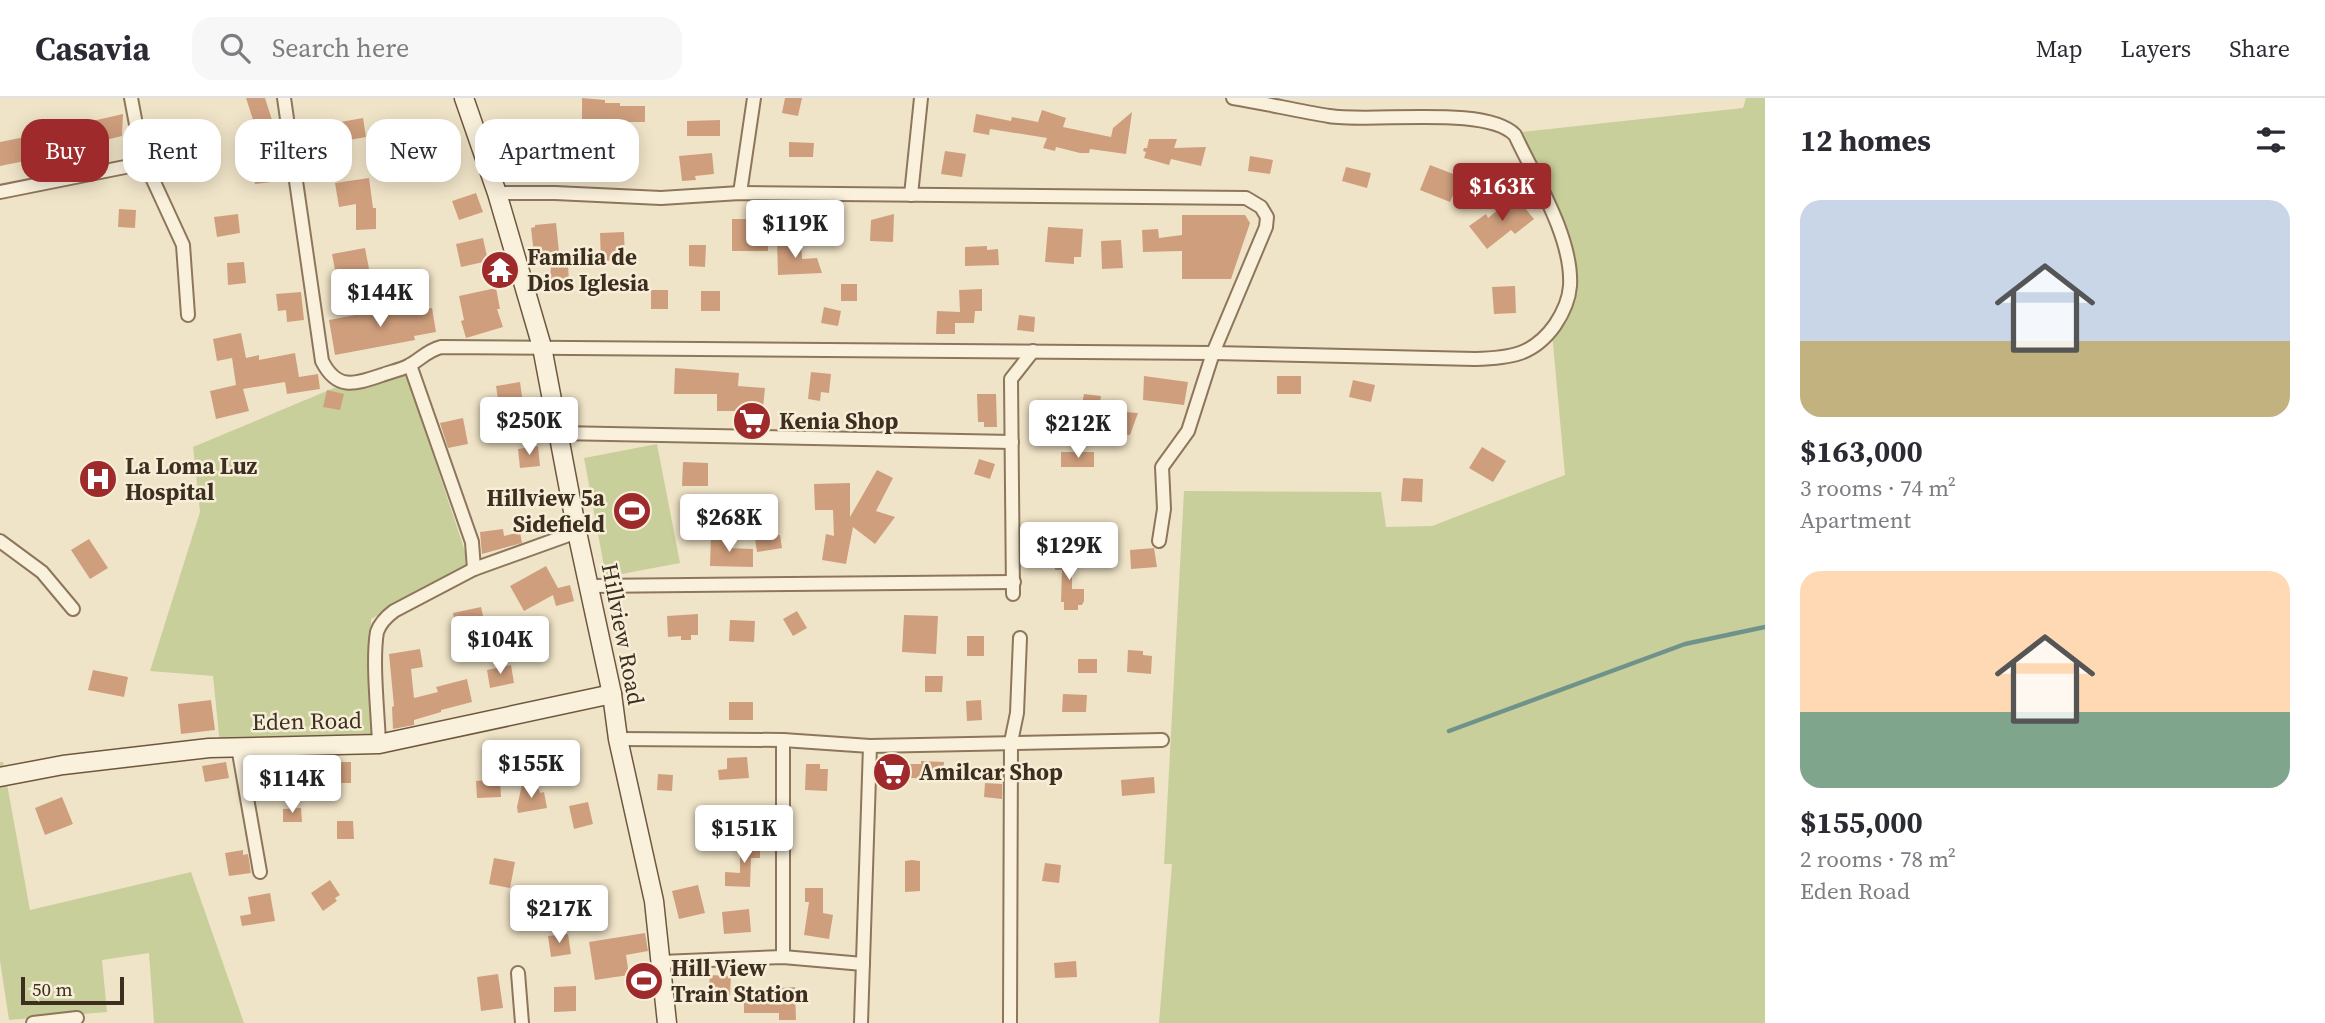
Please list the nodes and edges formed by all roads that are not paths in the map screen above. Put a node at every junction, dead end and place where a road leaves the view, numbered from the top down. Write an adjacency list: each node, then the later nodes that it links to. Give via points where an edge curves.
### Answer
1 (131, 98): 8 (street)
2 (284, 98): 19 (street, via 322,361 336,380 347,383)
3 (464, 98): 12 (street, Hillview Road)
4 (754, 98): 13 (street)
5 (921, 98): 14 (street)
6 (1233, 98): 7 (street)
7 (1307, 104): 18 (street, via 1346,117 1478,120 1508,129 1558,226 1569,270 1567,301 1549,332 1524,353 1510,358)
8 (134, 119)
9 (123, 167): 11 (street)
10 (154, 182): 15 (street, via 183,245)
11 (0, 192)
12 (497, 193): 13 (street, via 661,198); 16 (street, Hillview Road)
13 (740, 193): 14 (street)
14 (911, 195): 18 (street, via 1254,201 1267,217 1266,227)
15 (188, 315)
16 (542, 346): 17 (street); 19 (street, via 441,347); 20 (street, Hillview Road)
17 (1033, 351): 18 (street); 21 (street, via 1011,379)
18 (1213, 353): 24 (street, via 1188,431 1162,467)
19 (410, 365): 25 (street, via 472,542)
20 (558, 433): 21 (street); 22 (street, Hillview Road)
21 (1012, 442): 26 (street, via 1013,588)
22 (577, 532): 25 (street); 26 (street, Hillview Road)
23 (0, 541): 27 (street, via 42,572)
24 (1160, 541)
25 (474, 569): 34 (street, via 384,618 376,649)
26 (589, 586): 29 (street, Hillview Road)
27 (73, 609)
28 (1020, 638): 33 (street)
29 (612, 694): 30 (street, Hillview Road); 34 (street, Eden Road)
30 (618, 739): 31 (street); 40 (street, Hillview Road, via 654,901)
31 (783, 740): 35 (street); 39 (street)
32 (1162, 740): 33 (street)
33 (1011, 742): 35 (street); 48 (street)
34 (379, 744): 36 (street, Eden Road)
35 (870, 746): 41 (street)
36 (238, 747): 37 (street, Eden Road); 38 (street)
37 (0, 776)
38 (261, 872)
39 (783, 957): 40 (street); 41 (street)
40 (661, 962): 46 (street, Hillview Road)
41 (863, 964): 47 (street)
42 (518, 973): 45 (street)
43 (77, 1018): 44 (street)
44 (33, 1023)
45 (522, 1023)
46 (667, 1023)
47 (861, 1023)
48 (1010, 1023)

